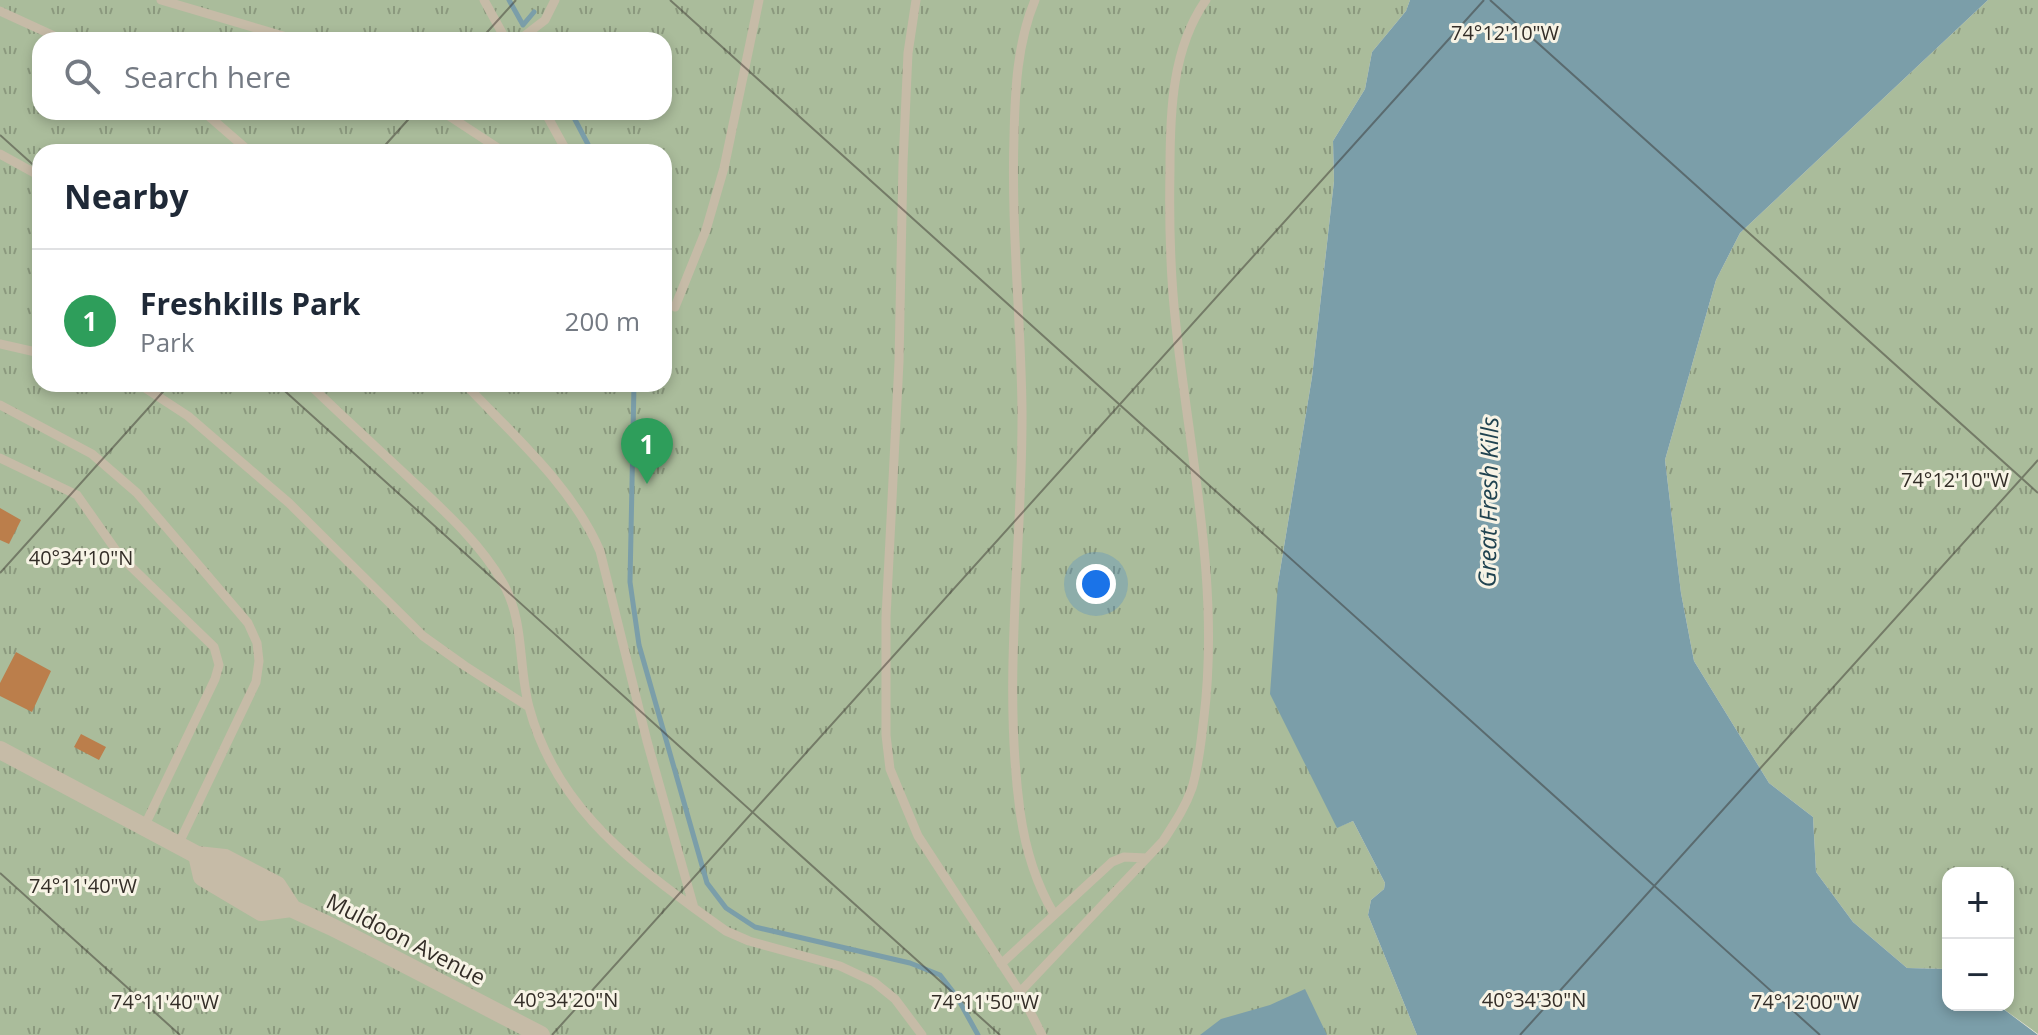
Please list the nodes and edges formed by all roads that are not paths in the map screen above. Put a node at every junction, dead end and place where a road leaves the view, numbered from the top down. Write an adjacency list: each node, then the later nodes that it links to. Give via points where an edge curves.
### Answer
1 (161, 0): 10 (lane)
2 (484, 0): 11 (lane)
3 (555, 0): 12 (lane, via 545,20)
4 (759, 0): 21 (lane, via 724,168)
5 (916, 0): 36 (lane, via 903,163 885,630 886,735 890,769 918,836)
6 (1035, 0): 35 (lane, via 1022,36 1014,132 1022,408 1014,715 1027,849)
7 (1206, 0): 33 (lane, via 1176,71 1169,243 1209,601 1209,677 1192,788 1181,814)
8 (0, 11): 9 (lane)
9 (46, 32)
10 (270, 32)
11 (502, 32)
12 (529, 32)
13 (213, 120): 16 (lane)
14 (455, 120): 17 (lane)
15 (549, 120): 18 (lane)
16 (241, 144)
17 (492, 144)
18 (563, 144)
19 (0, 154): 20 (lane)
20 (32, 172)
21 (675, 307)
22 (0, 344): 23 (lane)
23 (32, 351)
24 (151, 392): 29 (lane, via 188,416 289,503 423,636)
25 (318, 392): 29 (lane, via 439,506 492,567 516,614)
26 (472, 392): 34 (lane, via 576,507 600,551)
27 (0, 405): 32 (lane, via 114,470 221,589 257,643 256,682)
28 (0, 458): 31 (lane, via 77,495 120,556 206,638 218,656 215,679)
29 (529, 707): 34 (lane, via 556,773 594,825)
30 (0, 750): 31 (street, Muldoon Avenue)
31 (144, 827): 32 (street, Muldoon Avenue)
32 (178, 845): 38 (street, Muldoon Avenue, via 264,897)
33 (1147, 858): 35 (lane, via 1112,862); 37 (lane)
34 (694, 908): 39 (lane, via 749,941 840,966 874,982 895,999)
35 (1054, 914): 36 (lane)
36 (1001, 964): 37 (lane)
37 (1020, 992): 40 (lane)
38 (541, 1035)
39 (922, 1035)
40 (1042, 1035)

